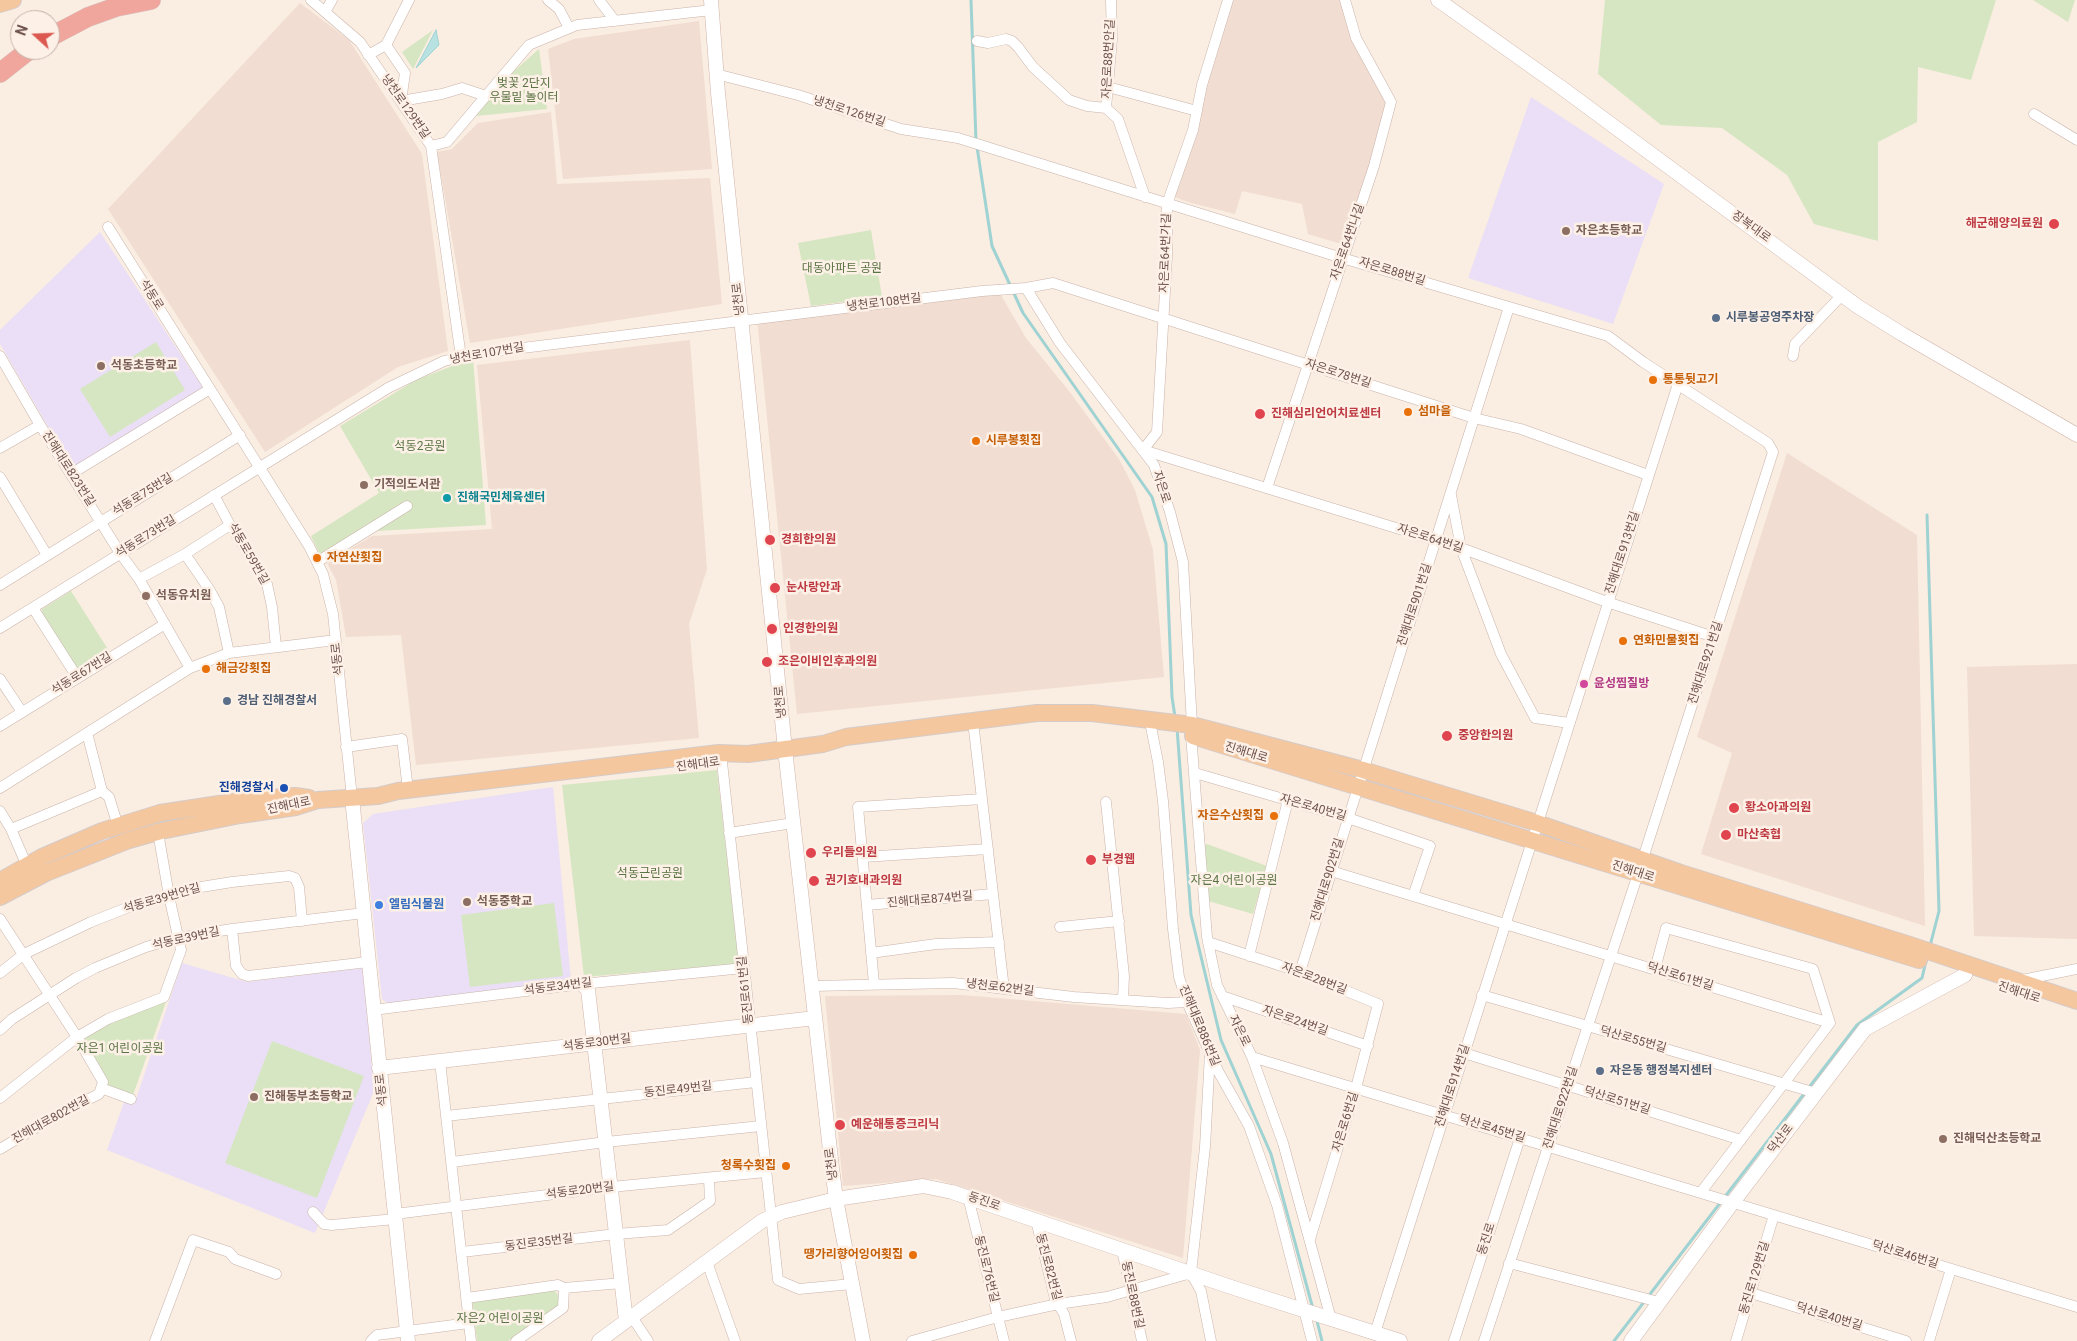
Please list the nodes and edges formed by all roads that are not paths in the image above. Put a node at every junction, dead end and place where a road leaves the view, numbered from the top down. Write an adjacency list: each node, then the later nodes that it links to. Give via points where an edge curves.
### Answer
1 (13, 0): 13 (main road)
2 (121, 0): 16 (main road)
3 (151, 0): 16 (highway)
4 (311, 0): 15 (street, 냉천로129번길)
5 (332, 0): 15 (street)
6 (409, 0): 21 (street)
7 (548, 0): 18 (street, via 559,9)
8 (599, 0): 17 (street)
9 (1111, 0): 26 (street, 자은로88번안길)
10 (1228, 0): 30 (street, 자은로64번가길)
11 (1345, 0): 38 (street, 자은로64번나길, via 1356,38 1391,102 1374,166)
12 (1438, 0): 40 (street, 장복대로)
13 (0, 4)
14 (711, 5): 17 (street, 냉천로129번길); 25 (street, 냉천로)
15 (325, 12): 22 (street, 냉천로129번길, via 360,42)
16 (88, 17): 19 (highway)
17 (615, 21): 18 (street, 냉천로129번길)
18 (569, 28): 27 (street, 냉천로129번길, via 529,44)
19 (60, 32)
20 (977, 41): 29 (street, via 1012,41 1033,67 1069,100)
21 (386, 45): 22 (street); 28 (street, via 405,73)
22 (368, 55): 28 (street, 냉천로129번길)
23 (16, 60): 24 (highway)
24 (0, 73)
25 (716, 74): 33 (street, 냉천로126번길, via 798,95 901,130); 43 (street, 냉천로)
26 (1108, 87): 29 (street, 자은로88번안길); 30 (street)
27 (486, 96): 28 (street, via 462,88); 34 (street, 냉천로129번길, via 447,142)
28 (400, 101): 34 (street, 냉천로129번길)
29 (1106, 108): 35 (street, 자은로88번안길, via 1118,119)
30 (1197, 111): 36 (street, 자은로64번가길)
31 (2034, 114): 32 (street)
32 (2077, 140)
33 (983, 145): 35 (street, 자은로88번길)
34 (431, 146): 45 (street)
35 (1145, 197): 36 (street, 자은로88번길)
36 (1167, 204): 38 (street, 자은로88번길); 42 (street, 자은로64번가길)
37 (108, 227): 49 (street, 석동로)
38 (1342, 258): 41 (street, 자은로88번길); 47 (street, 자은로64번나길)
39 (1026, 288): 42 (street, 자은로78번길, via 1053,283); 43 (street, 냉천로108번길); 55 (street, 자은로, via 1060,343)
40 (1842, 295): 44 (street, via 1795,344); 53 (street, 장복대로, via 1902,334)
41 (1509, 308): 48 (street, 자은로88번길, via 1608,336); 50 (street, 진해대로901번길)
42 (1163, 318): 47 (street, 자은로78번길); 55 (street, 자은로64번가길, via 1158,432)
43 (741, 320): 45 (street, 냉천로107번길); 95 (street, 냉천로)
44 (1794, 356)
45 (461, 357): 57 (street, 냉천로107번길, via 401,380)
46 (1, 363): 51 (street, 진해대로823번길)
47 (1307, 364): 50 (street, 자은로78번길); 61 (street, 자은로64번나길)
48 (1678, 384): 56 (street, 자은로88번길, via 1768,443); 59 (street, 진해대로913번길)
49 (210, 389): 52 (street, 석동로); 58 (street)
50 (1474, 418): 59 (street, 자은로78번길, via 1521,429); 62 (street, 진해대로901번길)
51 (40, 425): 54 (street); 58 (street, 진해대로823번길)
52 (240, 435): 57 (street, 석동로); 65 (street, 석동로75번길)
53 (2077, 435)
54 (0, 448)
55 (1143, 450): 61 (street, 자은로64번길); 91 (street, 자은로, via 1154,465 1183,562)
56 (1773, 452): 79 (street, 진해대로921번길)
57 (259, 466): 63 (street, 석동로73번길); 72 (street, 석동로)
58 (71, 474): 65 (street, 진해대로823번길)
59 (1648, 475): 75 (street, 진해대로913번길)
60 (0, 477): 71 (street)
61 (1267, 488): 67 (street, 자은로64번길)
62 (1450, 492): 67 (street, 진해대로901번길); 68 (street)
63 (214, 494): 66 (street, 석동로59번길); 69 (street, 석동로73번길)
64 (407, 506): 72 (street)
65 (102, 522): 69 (street, 진해대로823번길); 71 (street, 석동로75번길)
66 (230, 525): 70 (street); 81 (street, 석동로59번길, via 267,584)
67 (1435, 540): 68 (street, 자은로64번길); 98 (street, 진해대로901번길)
68 (1461, 548): 75 (street, 자은로64번길); 87 (street, via 1501,654 1535,718)
69 (120, 553): 73 (street, 진해대로823번길); 76 (street, 석동로73번길)
70 (185, 554): 73 (street); 82 (street, via 219,607)
71 (47, 555): 74 (street, 석동로75번길)
72 (317, 562): 80 (street, 석동로, via 328,590)
73 (139, 579): 77 (street, 진해대로823번길)
74 (0, 585)
75 (1607, 602): 79 (street, 자은로64번길); 87 (street, 진해대로913번길)
76 (32, 608): 78 (street, 석동로73번길); 84 (street)
77 (165, 624): 83 (street, 진해대로823번길); 84 (street, 석동로67번길)
78 (0, 628)
79 (1714, 637): 122 (street, 진해대로921번길)
80 (336, 640): 81 (street); 94 (street, 석동로)
81 (276, 647): 82 (street)
82 (229, 653): 83 (street)
83 (190, 668): 92 (street)
84 (76, 677): 86 (street, 석동로67번길)
85 (0, 679): 86 (street)
86 (22, 712): 88 (street, 석동로67번길)
87 (1569, 723): 113 (street, 진해대로913번길)
88 (0, 726)
89 (1161, 726): 90 (main road, via 1038,723); 91 (main road); 93 (main road, via 1092,713 1037,713 846,737); 161 (street, 진해대로886번길, via 1158,762 1173,929 1179,977)
90 (974, 730): 93 (main road, via 850,746); 106 (street)
91 (1190, 730): 98 (main road, 진해대로); 99 (street, 자은로); 101 (main road, 진해대로)
92 (87, 733): 100 (street); 103 (street)
93 (823, 744): 95 (main road)
94 (346, 747): 102 (street, via 402,739); 105 (street, 석동로)
95 (785, 749): 96 (main road); 112 (street, 냉천로)
96 (748, 754): 97 (main road, 진해대로); 102 (main road, via 719,753)
97 (722, 762): 104 (main road, 진해대로, via 399,800); 117 (street, 동진로61번길)
98 (1362, 770): 101 (street, 진해대로901번길); 113 (main road, 진해대로)
99 (1195, 773): 108 (street, 자은로40번길); 139 (street, 자은로)
100 (0, 788)
101 (1357, 788): 111 (street, 진해대로902번길); 118 (main road, 진해대로)
102 (408, 790): 104 (main road)
103 (102, 791): 114 (street, via 109,797); 115 (street)
104 (378, 796): 105 (main road)
105 (352, 798): 107 (main road); 130 (street, 석동로)
106 (982, 799): 119 (street); 120 (street, via 858,807)
107 (318, 800): 114 (main road, 진해대로, via 295,796 239,801 160,813); 116 (main road, 진해대로, via 296,807)
108 (1288, 800): 111 (street, 자은로40번길); 142 (street)
109 (1106, 802): 133 (street)
110 (0, 811): 115 (street)
111 (1348, 818): 123 (street, 진해대로902번길); 127 (street, 자은로40번길, via 1430,846)
112 (794, 823): 117 (street); 154 (street, 냉천로)
113 (1537, 823): 118 (street, 진해대로913번길); 122 (main road, 진해대로)
114 (118, 826): 121 (main road, 진해대로)
115 (11, 829): 121 (street)
116 (158, 832): 126 (street); 128 (main road, 진해대로, via 76,859)
117 (729, 833): 145 (street, 동진로61번길)
118 (1531, 840): 122 (main road, 진해대로); 134 (street, 진해대로914번길)
119 (988, 848): 120 (street); 125 (street)
120 (862, 857): 129 (street)
121 (27, 866): 124 (main road, 진해대로)
122 (1641, 867): 143 (street, 진해대로922번길); 150 (main road, 진해대로); 151 (main road, 진해대로, via 1723,886)
123 (1331, 871): 127 (street, 덕산로61번길); 148 (street, 진해대로902번길)
124 (0, 881)
125 (993, 894): 129 (street, 진해대로874번길); 138 (street)
126 (169, 896): 132 (street, 석동로39번안길, via 195,888 289,876 295,878 299,887); 137 (street); 141 (street, 석동로39번안길, via 134,905 91,922)
127 (1413, 896): 134 (street, 덕산로61번길)
128 (0, 897)
129 (867, 905): 140 (street)
130 (364, 913): 132 (street, 석동로39번길); 144 (street, 석동로)
131 (0, 919): 141 (street, 진해대로802번길)
132 (302, 920): 136 (street, 석동로39번길)
133 (1119, 921): 135 (street); 159 (street)
134 (1505, 924): 143 (street, 덕산로61번길); 157 (street, 진해대로914번길)
135 (1060, 927)
136 (232, 929): 137 (street, 석동로39번길); 144 (street, via 236,966 248,976)
137 (178, 938): 156 (street, 석동로39번길, via 95,968); 170 (street, via 181,950 164,997 108,1019)
138 (999, 942): 140 (street, via 936,944); 155 (street)
139 (1208, 942): 142 (street, 자은로28번길); 158 (street, 자은로)
140 (871, 953): 153 (street)
141 (24, 954): 149 (street, 석동로39번안길); 156 (street, 진해대로802번길)
142 (1249, 956): 148 (street, 자은로28번길)
143 (1611, 956): 146 (street, 덕산로61번길); 168 (street, 진해대로922번길)
144 (368, 962): 163 (street, 석동로)
145 (744, 968): 152 (street, 석동로34번길); 167 (street, 동진로61번길)
146 (1655, 969): 166 (street, 덕산로61번길); 166 (street, via 1666,928 1813,970)
147 (2077, 969): 151 (street)
148 (1300, 972): 162 (street, 자은로28번길)
149 (0, 973)
150 (1965, 975): 164 (main road, 진해대로); 183 (street, 덕산로, via 1865,1029)
151 (2018, 981): 160 (main road, 진해대로)
152 (582, 984): 163 (street, 석동로34번길); 171 (street, via 588,990)
153 (874, 984): 154 (street, 냉천로62번길); 155 (street, 냉천로62번길, via 953,983)
154 (812, 986): 165 (street, 냉천로)
155 (1004, 989): 159 (street, 냉천로62번길)
156 (50, 995): 169 (street, 석동로39번길); 170 (street, 진해대로802번길)
157 (1482, 995): 168 (street, 덕산로55번길); 174 (street, 진해대로914번길)
158 (1222, 996): 172 (street, 자은로24번길); 175 (street, 자은로)
159 (1123, 1000): 161 (street, 냉천로62번길)
160 (2077, 1001)
161 (1187, 1002): 173 (street, 진해대로886번길)
162 (1378, 1004): 172 (street, 자은로6번길)
163 (373, 1010): 177 (street, 석동로)
164 (2077, 1012)
165 (815, 1018): 167 (street, 석동로30번길); 201 (street, 냉천로)
166 (1830, 1023): 179 (street)
167 (750, 1026): 171 (street, 석동로30번길); 178 (street, 동진로61번길)
168 (1588, 1026): 179 (street, 덕산로55번길); 180 (street, 진해대로922번길)
169 (0, 1030)
170 (77, 1037): 181 (street, 진해대로802번길, via 103,1082); 184 (street)
171 (594, 1044): 176 (street, 석동로30번길); 185 (street)
172 (1368, 1046): 182 (street, 자은로6번길)
173 (1210, 1050): 216 (street, via 1205,1147); 227 (street, 진해대로886번길, via 1248,1126 1274,1196)
174 (1464, 1053): 180 (street, 덕산로51번길); 187 (street, 진해대로914번길)
175 (1252, 1056): 182 (street, 덕산로45번길); 210 (street, 자은로, via 1283,1143)
176 (440, 1061): 177 (street, 석동로30번길); 188 (street)
177 (379, 1068): 206 (street, 석동로)
178 (756, 1082): 185 (street, 동진로49번길); 189 (street, 동진로61번길)
179 (1784, 1084): 183 (street, 덕산로55번길); 191 (street)
180 (1568, 1086): 191 (street, 덕산로51번길); 193 (street, 진해대로922번길)
181 (101, 1088): 186 (street); 194 (street, 진해대로802번길, via 99,1094)
182 (1356, 1088): 187 (street, 덕산로45번길); 210 (street, 자은로6번길)
183 (1816, 1093): 202 (street, 덕산로)
184 (0, 1098)
185 (601, 1098): 188 (street); 192 (street)
186 (131, 1099)
187 (1444, 1115): 190 (street, 덕산로45번길); 232 (street, 진해대로914번길)
188 (446, 1116): 195 (street)
189 (761, 1126): 192 (street); 196 (street, 동진로61번길)
190 (1520, 1138): 193 (street, 덕산로45번길); 250 (street, 동진로)
191 (1741, 1140): 199 (street)
192 (606, 1142): 195 (street); 198 (street)
193 (1548, 1146): 199 (street, 덕산로45번길); 214 (street, 진해대로922번길)
194 (0, 1149)
195 (452, 1162): 203 (street)
196 (766, 1172): 197 (street, 석동로20번길); 207 (street, 동진로61번길)
197 (709, 1178): 198 (street, 석동로20번길); 209 (street, via 710,1201 668,1230)
198 (611, 1187): 203 (street, 석동로20번길); 209 (street)
199 (1701, 1192): 202 (street, 덕산로45번길)
200 (968, 1197): 201 (street, 동진로, via 923,1186); 208 (street, 동진로); 228 (street, 동진로76번길)
201 (836, 1199): 207 (street, 동진로, via 782,1212); 219 (street, 냉천로)
202 (1733, 1202): 205 (street, 덕산로46번길); 224 (street, 덕산로)
203 (456, 1206): 206 (street, 석동로20번길); 212 (street)
204 (313, 1212): 206 (street, via 324,1224 332,1225)
205 (1774, 1215): 215 (street, 덕산로46번길); 222 (street, 동진로129번길)
206 (395, 1216): 233 (street, 석동로)
207 (771, 1218): 213 (street, 동진로); 219 (street, via 778,1280 799,1289)
208 (1036, 1220): 211 (street, 동진로); 225 (street, 동진로82번길)
209 (616, 1234): 212 (street, 동진로35번길); 218 (street)
210 (1310, 1239): 230 (street, 자은로)
211 (1122, 1250): 216 (street, 동진로); 221 (street, 동진로88번길)
212 (462, 1252): 223 (street)
213 (707, 1262): 229 (street, 동진로); 241 (street)
214 (1509, 1263): 224 (street); 251 (street, 진해대로922번길)
215 (1951, 1269): 226 (street, 덕산로46번길); 255 (street)
216 (1191, 1273): 221 (street); 227 (street, 동진로); 247 (street, via 1201,1291)
217 (276, 1274): 235 (street, via 235,1259 229,1252 193,1240)
218 (622, 1283): 220 (street); 229 (street)
219 (852, 1284): 242 (street, 냉천로)
220 (564, 1288): 223 (street, via 558,1285); 238 (street, via 563,1308)
221 (1130, 1290): 225 (street); 246 (street, 동진로88번길)
222 (1751, 1293): 253 (street, 동진로129번길); 254 (street, 덕산로40번길)
223 (466, 1298): 231 (street)
224 (1659, 1302): 252 (street, 덕산로)
225 (1058, 1304): 228 (street); 245 (street, 동진로82번길)
226 (2077, 1308)
227 (1304, 1311): 230 (street, 동진로); 248 (street, 진해대로886번길)
228 (998, 1317): 234 (street); 244 (street, 동진로76번길)
229 (629, 1319): 239 (street, 동진로); 240 (street)
230 (1331, 1319): 232 (street, 동진로)
231 (469, 1322): 233 (street); 237 (street)
232 (1375, 1333): 249 (street, 동진로)
233 (407, 1335): 236 (street, via 377,1335)
234 (931, 1339): 243 (street)
235 (156, 1341)
236 (371, 1341)
237 (472, 1341)
238 (516, 1341)
239 (599, 1341)
240 (648, 1341)
241 (734, 1341)
242 (863, 1341)
243 (912, 1341)
244 (1004, 1341)
245 (1071, 1341)
246 (1142, 1341)
247 (1211, 1341)
248 (1312, 1341)
249 (1400, 1341)
250 (1454, 1341)
251 (1484, 1341)
252 (1631, 1341)
253 (1736, 1341)
254 (1906, 1341)
255 (1929, 1341)

